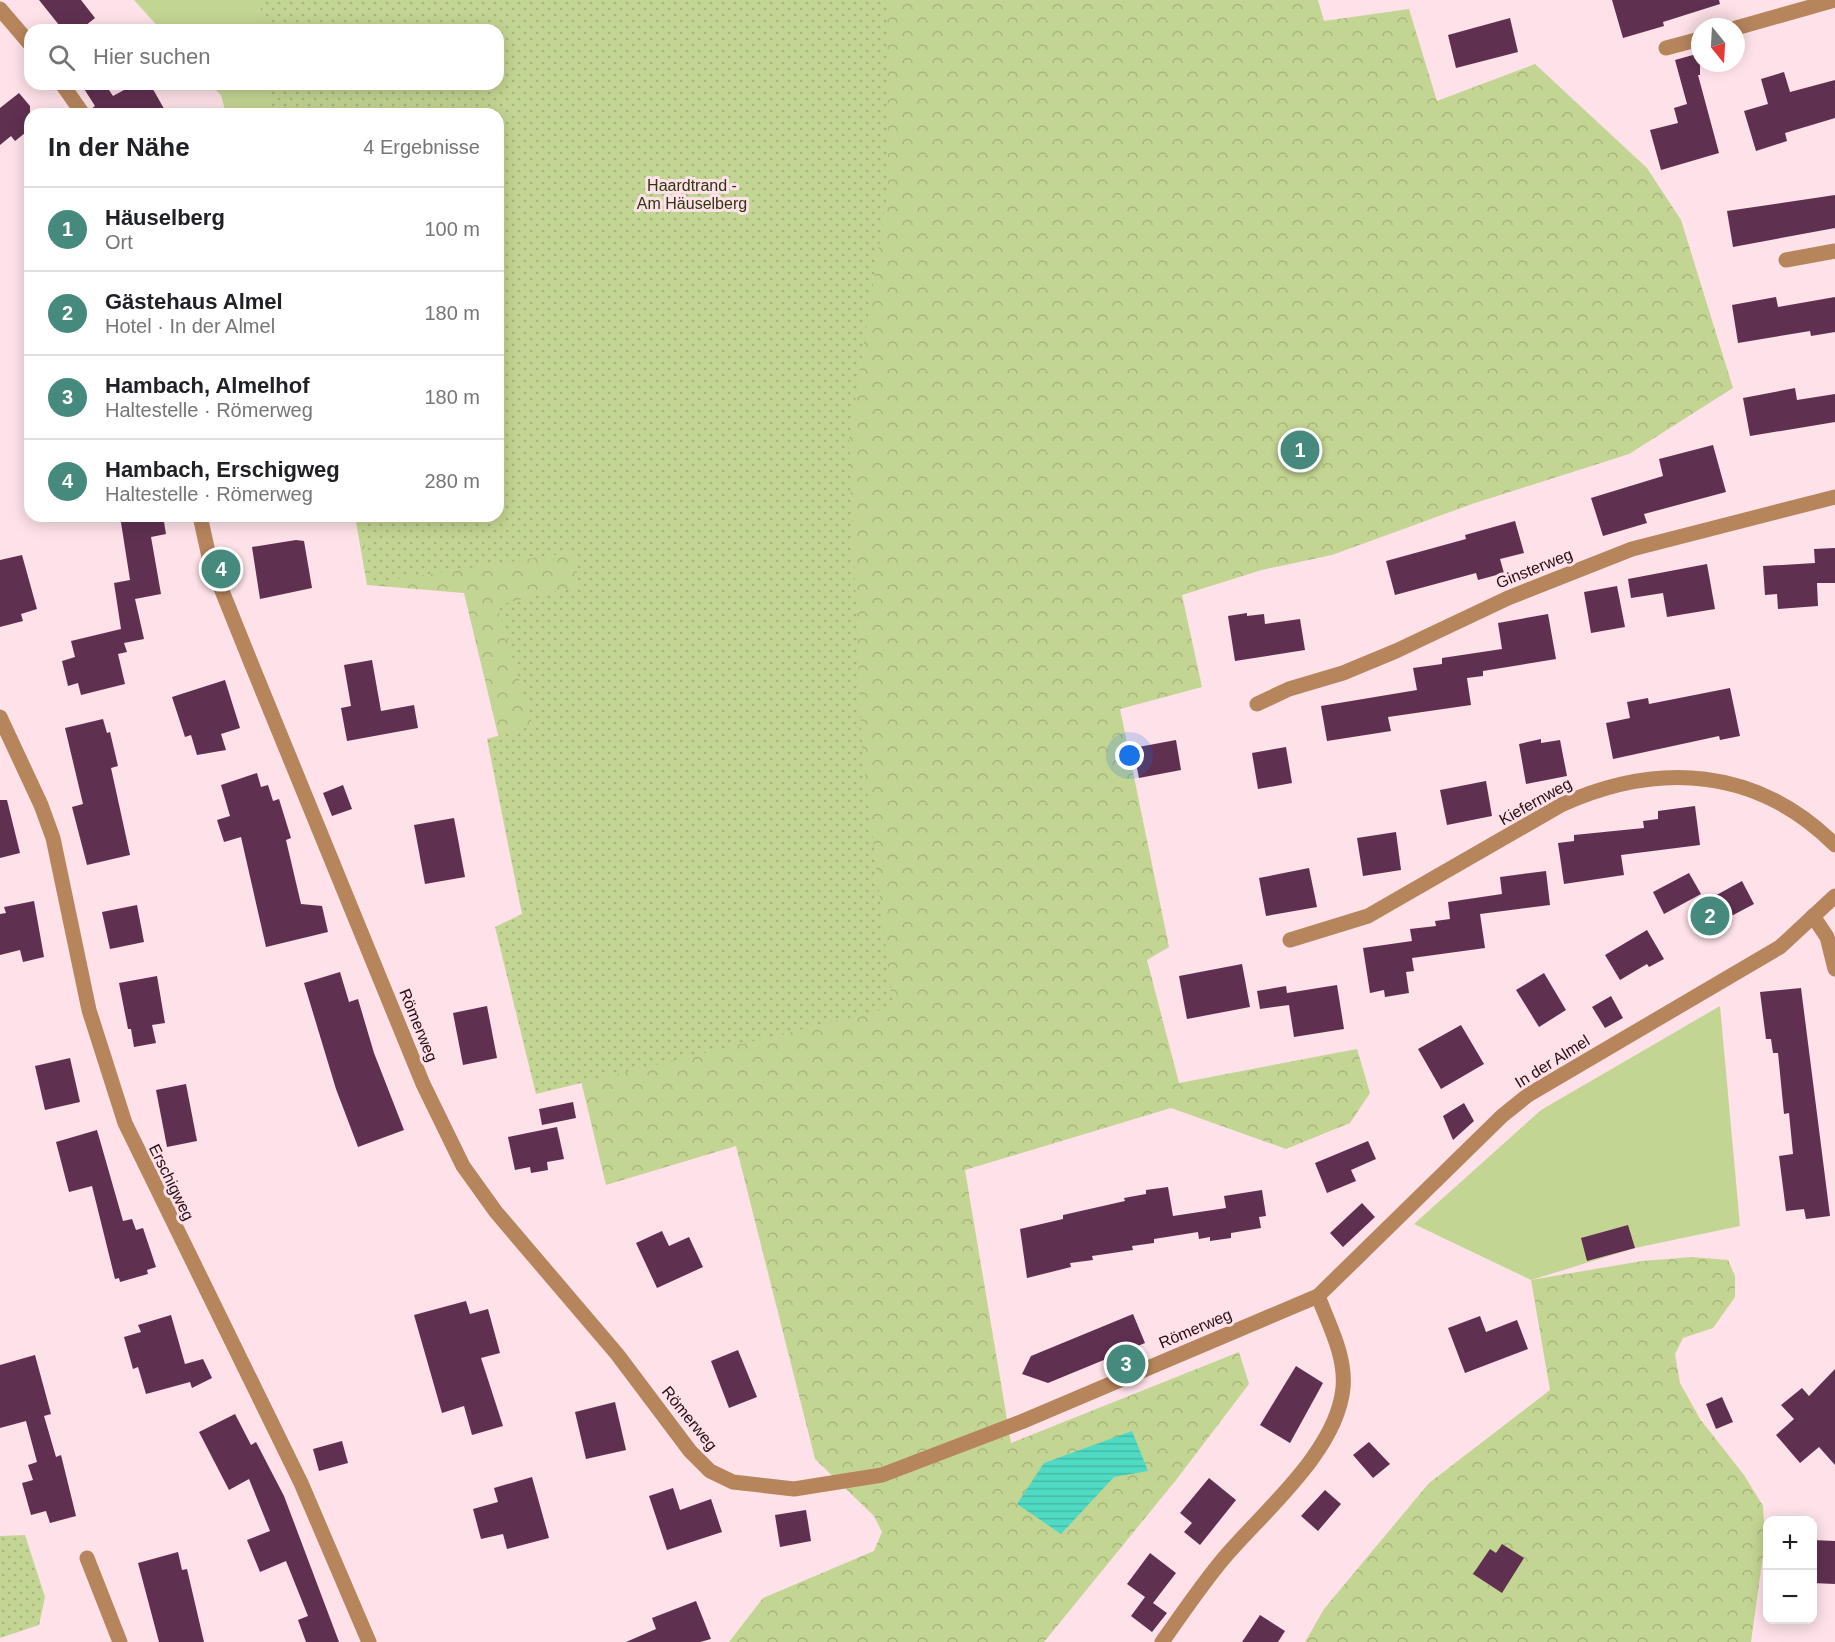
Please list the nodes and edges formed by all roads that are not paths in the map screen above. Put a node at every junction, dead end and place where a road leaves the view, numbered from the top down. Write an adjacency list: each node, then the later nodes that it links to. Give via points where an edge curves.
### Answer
1 (1835, 0): 3 (street)
2 (0, 9): 4 (street)
3 (1745, 25)
4 (24, 37)
5 (1691, 41): 6 (street)
6 (1666, 48)
7 (66, 90): 8 (street)
8 (79, 108)
9 (1835, 251): 10 (street)
10 (1786, 260)
11 (1835, 497): 13 (street, Ginsterweg, via 1632,549 1508,597 1343,673 1289,689)
12 (202, 522): 20 (street, Römerweg, via 216,574 442,1127 463,1166 496,1212 710,1471 733,1482 794,1489 882,1475 1021,1422)
13 (1257, 704)
14 (0, 717): 23 (street, Erschigweg, via 53,838 89,1010 112,1091 301,1484)
15 (1835, 845): 18 (street, Kiefernweg, via 1779,802 1739,786 1700,778 1624,781 1561,805 1368,916)
16 (1835, 896): 17 (street, In der Almel)
17 (1813, 916): 19 (street, via 1827,937); 20 (street, In der Almel, via 1780,947 1743,971 1528,1095)
18 (1290, 940)
19 (1835, 969)
20 (1318, 1296): 24 (street, via 1343,1370 1343,1390 1334,1424 1319,1449 1223,1559)
21 (87, 1558): 22 (street)
22 (120, 1642)
23 (369, 1642)
24 (1161, 1642)

